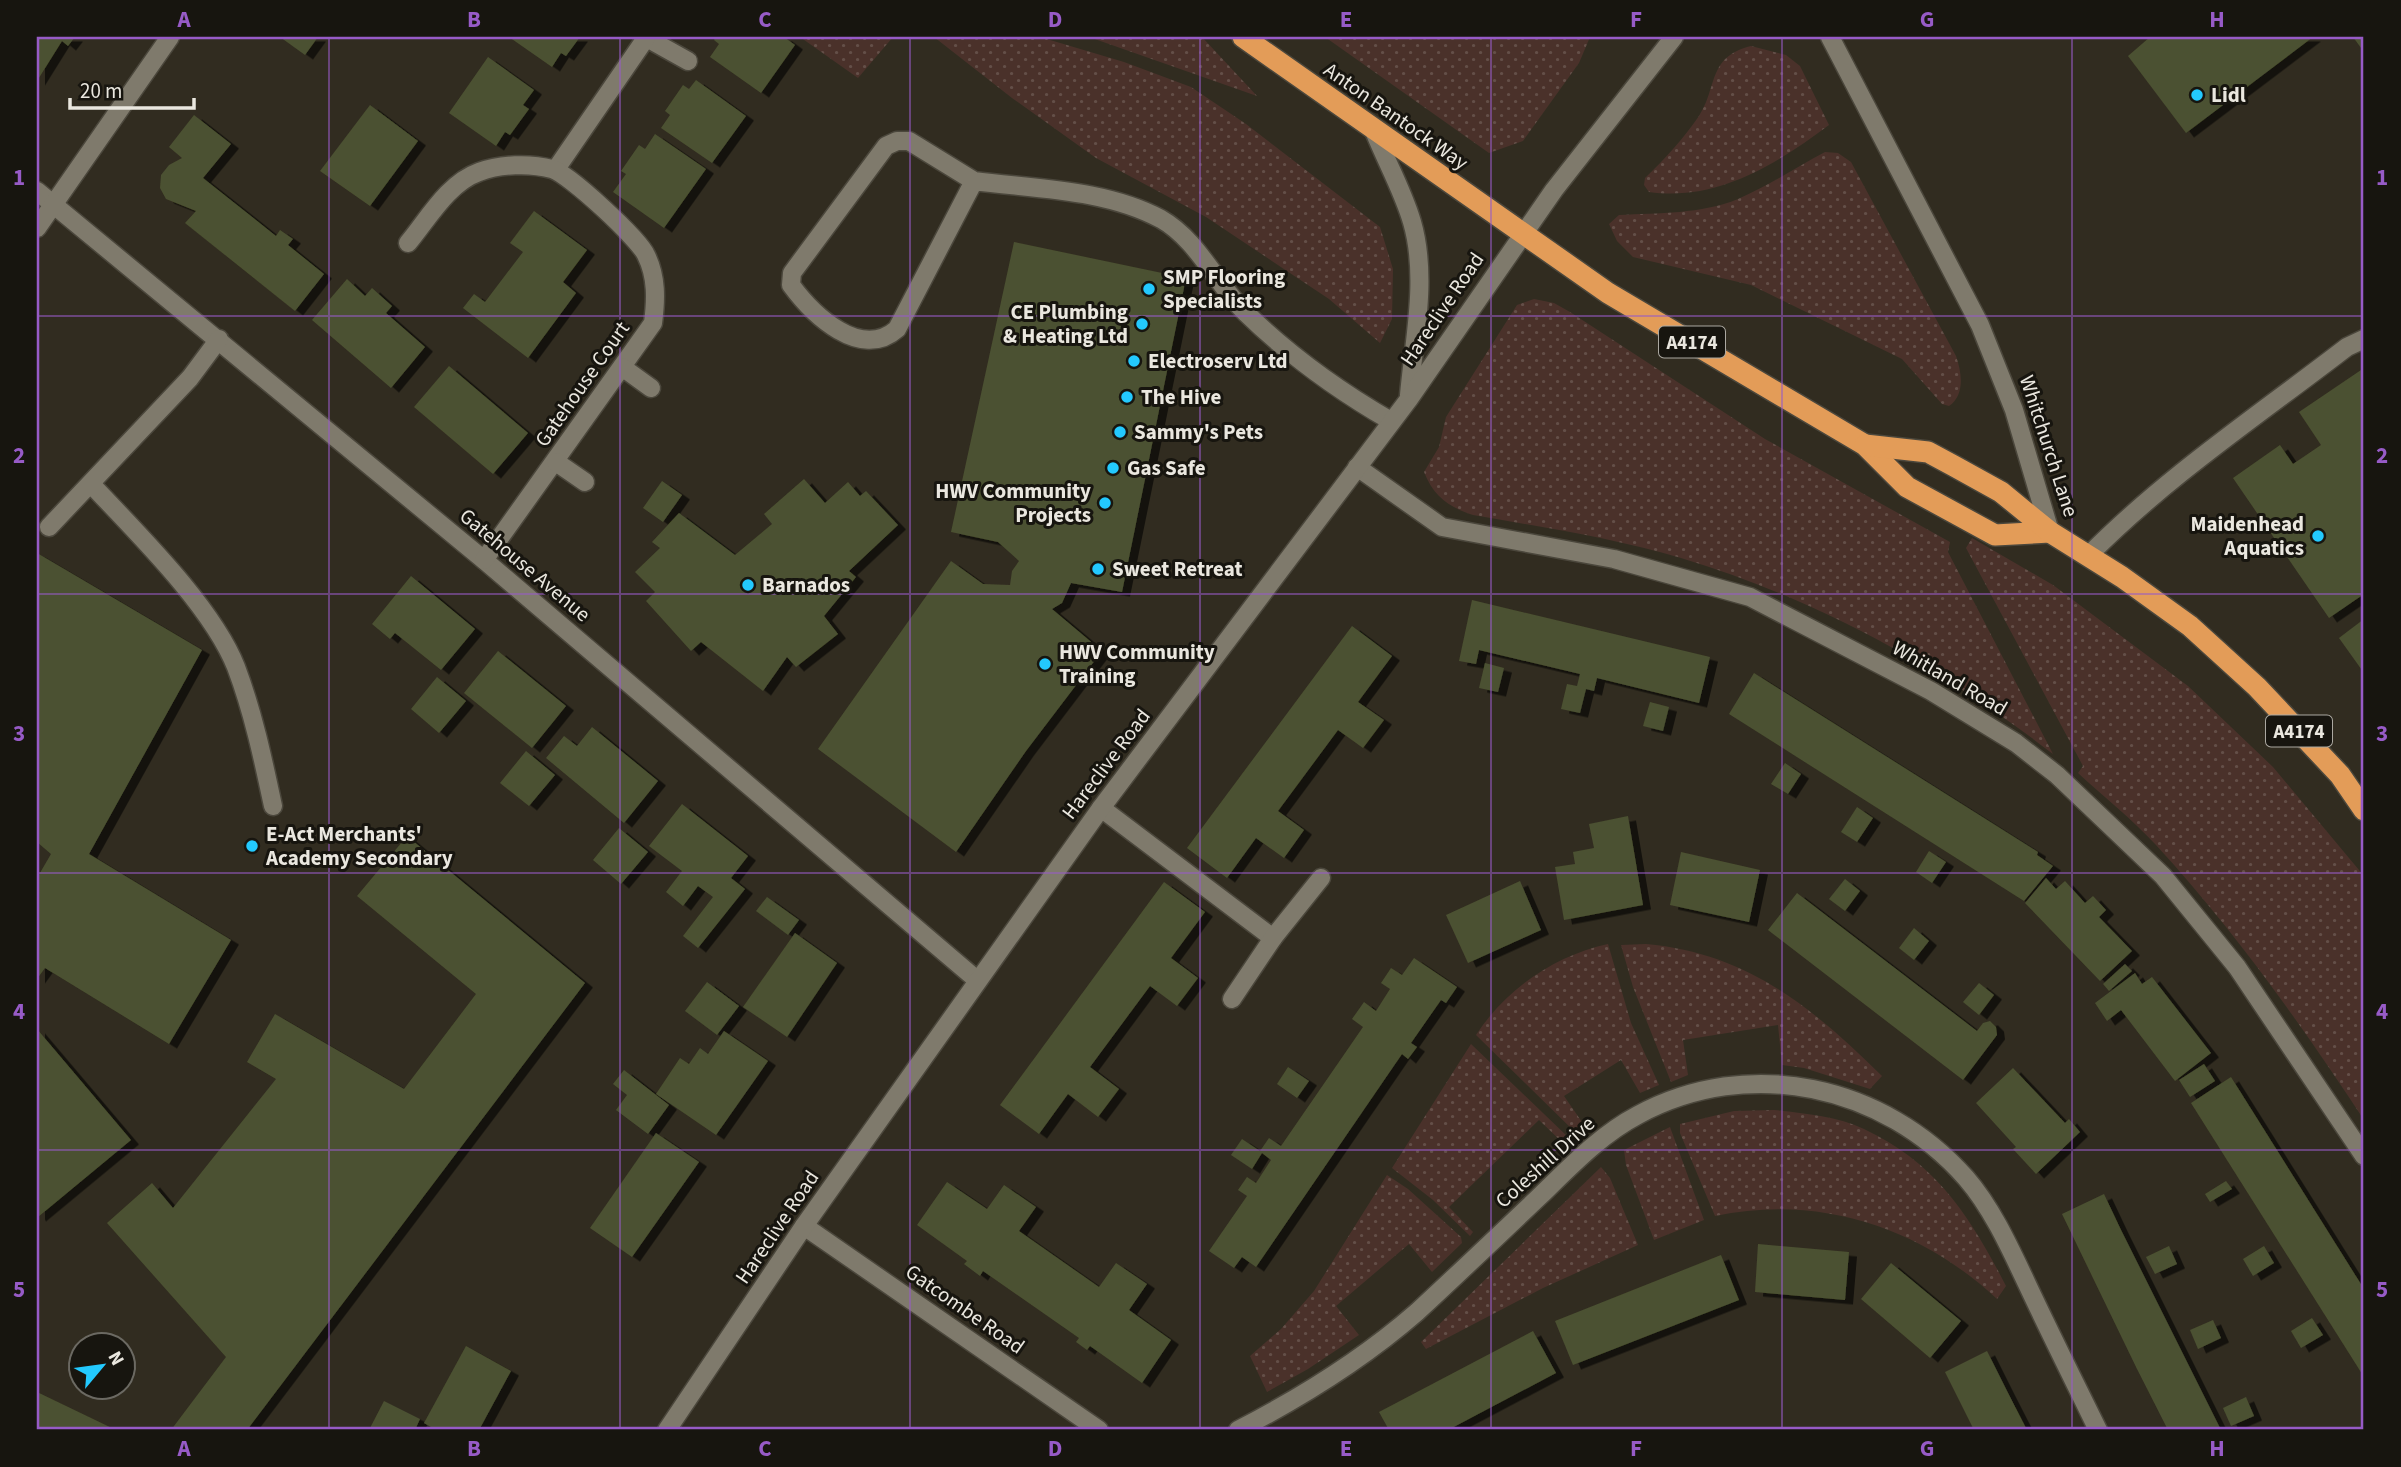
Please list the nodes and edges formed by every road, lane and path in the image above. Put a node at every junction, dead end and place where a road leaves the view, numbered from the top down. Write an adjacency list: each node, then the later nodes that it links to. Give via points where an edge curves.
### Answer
1 (170, 37): 11 (street)
2 (646, 37): 6 (street); 8 (street)
3 (1244, 37): 7 (highway, Anton Bantock Way / A4174)
4 (1674, 37): 13 (street, Hareclive Road)
5 (1830, 37): 27 (street, Whitchurch Lane, via 1980,325 2014,410)
6 (688, 61)
7 (1374, 131): 13 (highway, Anton Bantock Way / A4174); 19 (street, via 1411,220 1418,251 1420,277)
8 (556, 170): 14 (street, via 534,165 500,167 460,181); 17 (street, Gatehouse Court, via 629,233 646,254 657,296 653,323)
9 (974, 181): 9 (street, via 897,329 886,339 857,340 811,309 791,285 792,273 886,146 909,141); 20 (street, via 1111,199 1164,221 1202,256 1247,314 1349,397)
10 (37, 191): 11 (street, Gatehouse Avenue)
11 (54, 205): 12 (street); 15 (street, Gatehouse Avenue)
12 (37, 228)
13 (1521, 234): 19 (street, Hareclive Road); 21 (highway, A4174, via 1608,293)
14 (408, 243)
15 (219, 339): 25 (street, via 190,378); 29 (street, Gatehouse Avenue)
16 (2364, 339): 28 (street, via 2347,347 2176,480)
17 (622, 367): 18 (street); 22 (street, Gatehouse Court)
18 (651, 388)
19 (1409, 398): 20 (street, Hareclive Road)
20 (1391, 421): 23 (street, Hareclive Road)
21 (1865, 445): 27 (highway, A4174, via 1928,452 2001,492); 27 (highway, A4174, via 1907,487 1995,535)
22 (556, 462): 24 (street); 29 (street, Gatehouse Court)
23 (1357, 467): 31 (street, Hareclive Road); 37 (street, Whitland Road, via 1442,527 1614,559 1750,597 1931,691 2016,743 2057,775 2163,876 2237,967)
24 (585, 482)
25 (91, 484): 26 (street); 30 (street, via 153,550 214,626 235,665 261,747)
26 (49, 527)
27 (2050, 532): 28 (highway, Whitchurch Lane / A4174)
28 (2089, 555): 32 (highway, Whitchurch Lane / A4174, via 2190,626 2258,687 2340,775)
29 (484, 560): 35 (street, Gatehouse Avenue)
30 (272, 806)
31 (1101, 808): 34 (street); 35 (street, Hareclive Road)
32 (2364, 810)
33 (1321, 878): 34 (street)
34 (1273, 938): 36 (street)
35 (978, 981): 38 (street, Hareclive Road)
36 (1232, 999)
37 (2364, 1156)
38 (804, 1226): 39 (street, Hareclive Road); 40 (street, Gatcombe Road)
39 (667, 1430)
40 (1100, 1430)
41 (1238, 1430): 42 (street, Coleshill Drive, via 1325,1383 1415,1314 1592,1146 1639,1115 1687,1096 1745,1083 1802,1086 1880,1109 1921,1135 1967,1179 2003,1235)
42 (2098, 1430)

